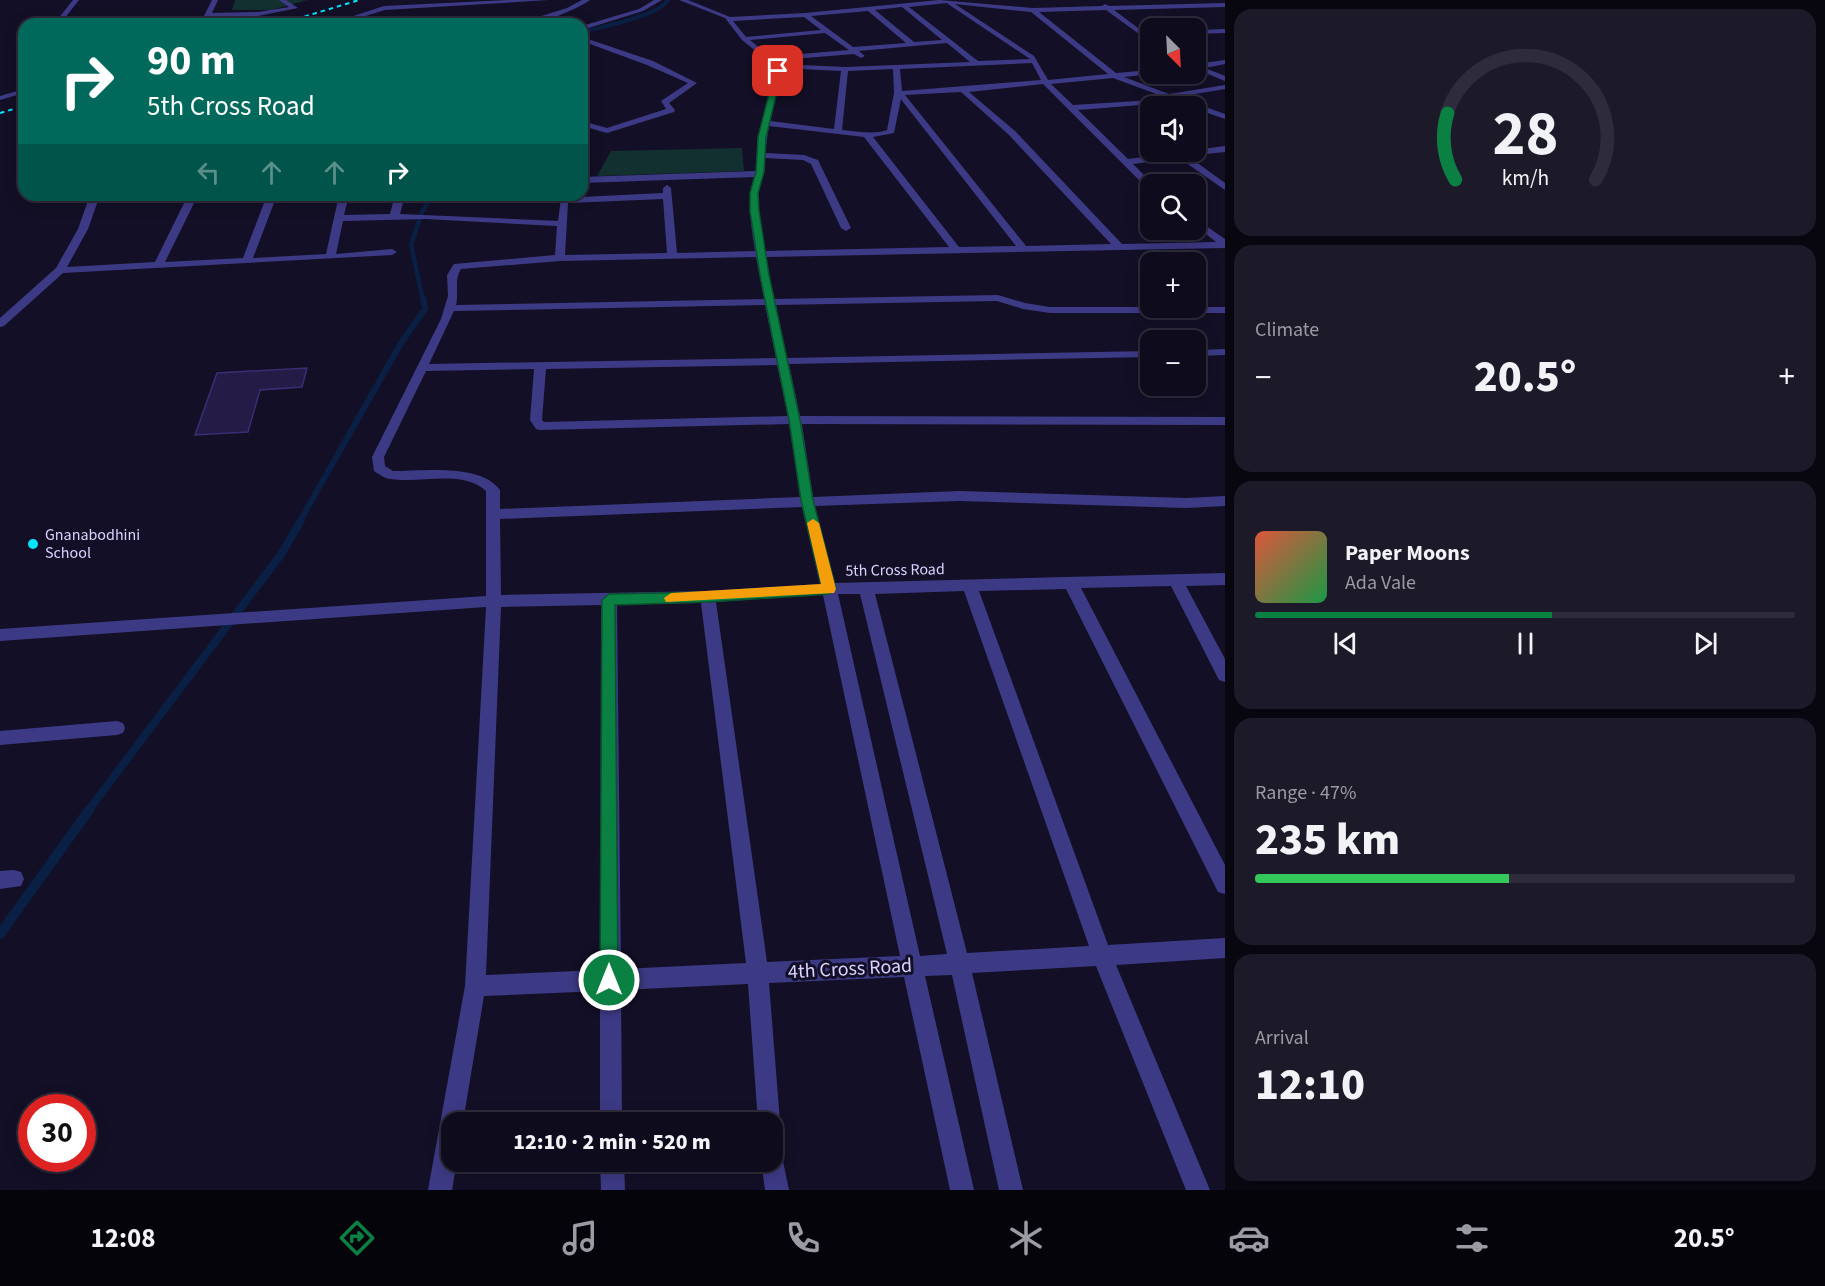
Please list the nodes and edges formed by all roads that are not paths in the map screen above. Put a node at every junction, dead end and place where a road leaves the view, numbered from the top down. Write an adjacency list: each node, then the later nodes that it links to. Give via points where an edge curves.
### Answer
1 (76, 0): 19 (street)
2 (215, 0): 17 (street)
3 (282, 0): 17 (street, via 295,8)
4 (411, 0): 13 (street)
5 (546, 0): 13 (street)
6 (587, 0): 22 (street)
7 (659, 0): 24 (street)
8 (682, 0): 23 (street)
9 (1097, 0): 14 (street)
10 (946, 1): 12 (street); 16 (street); 34 (street, via 1010,40)
11 (1225, 5): 14 (street)
12 (904, 6): 15 (street); 31 (street)
13 (384, 8): 21 (street)
14 (1107, 8): 16 (street); 28 (street)
15 (870, 9): 18 (street); 32 (street)
16 (1033, 10): 46 (street)
17 (209, 15): 20 (street)
18 (805, 15): 23 (street); 25 (street)
19 (62, 18)
20 (207, 18)
21 (352, 18)
22 (539, 18)
23 (730, 19): 29 (street)
24 (588, 26)
25 (826, 31): 29 (street); 33 (street)
26 (1225, 31): 27 (street)
27 (1206, 32)
28 (1140, 34)
29 (744, 39): 35 (street)
30 (588, 40): 37 (street)
31 (950, 41): 32 (street); 38 (street)
32 (911, 44): 33 (street)
33 (855, 50): 35 (street); 41 (street)
34 (1035, 61): 38 (street); 48 (street)
35 (777, 62): 42 (street); 60 (street)
36 (1225, 62): 39 (street)
37 (658, 63): 45 (street); 61 (street, via 693,83 664,103 671,110 608,131)
38 (977, 64): 40 (street)
39 (1206, 65)
40 (896, 66): 41 (street); 52 (street)
41 (875, 67): 42 (street)
42 (845, 69): 62 (street)
43 (1206, 70): 47 (street)
44 (1140, 73): 46 (street)
45 (699, 76)
46 (1115, 76): 48 (street); 53 (street)
47 (1225, 79)
48 (1046, 83): 50 (street); 57 (street)
49 (1225, 87): 53 (street)
50 (963, 90): 52 (street); 89 (street, via 1012,133)
51 (18, 93): 55 (street)
52 (898, 93): 63 (street, via 891,131); 90 (street)
53 (1166, 95): 54 (street)
54 (1170, 96)
55 (0, 98)
56 (1140, 103): 57 (street)
57 (1070, 108): 68 (street)
58 (1206, 109): 59 (street)
59 (1225, 116)
60 (766, 123): 62 (street); 66 (street)
61 (588, 125)
62 (838, 131): 63 (street)
63 (867, 135): 91 (street)
64 (1225, 149): 65 (street)
65 (1206, 152)
66 (760, 155): 70 (street); 86 (street, via 815,162)
67 (1140, 160): 68 (street)
68 (1127, 162): 71 (street)
69 (1191, 162): 74 (street)
70 (759, 174): 72 (street); 93 (street, via 754,193)
71 (1140, 176)
72 (666, 177): 73 (street); 75 (street)
73 (588, 180)
74 (1225, 187)
75 (668, 196): 76 (street); 95 (street)
76 (588, 197)
77 (93, 201): 99 (street, via 83,229)
78 (191, 201): 98 (street)
79 (270, 201): 97 (street)
80 (342, 201): 84 (street)
81 (398, 201): 83 (street)
82 (565, 201): 85 (street)
83 (394, 217): 84 (street); 85 (street)
84 (337, 218): 94 (street)
85 (564, 224): 96 (street)
86 (846, 228)
87 (1206, 230): 88 (street)
88 (1225, 245): 89 (street)
89 (1119, 247): 90 (street)
90 (1023, 249): 91 (street)
91 (957, 250): 93 (street)
92 (392, 252): 94 (street)
93 (762, 255): 95 (street); 100 (street)
94 (330, 257): 97 (street)
95 (672, 257): 96 (street)
96 (560, 258): 101 (street, via 458,266 452,275)
97 (248, 261): 98 (street)
98 (158, 266): 99 (street)
99 (60, 270): 103 (street)
100 (770, 302): 101 (street); 102 (street, via 998,298 1050,310); 107 (street)
101 (450, 308): 109 (street)
102 (1225, 310)
103 (0, 324)
104 (1225, 352): 105 (street)
105 (1206, 353)
106 (1140, 354): 107 (street)
107 (783, 361): 108 (street); 110 (street)
108 (540, 365): 109 (street); 110 (street, via 536,420 540,426)
109 (422, 368): 114 (street, via 378,457 379,468 392,475 458,475 483,481 493,490)
110 (795, 420): 111 (street); 112 (street)
111 (1225, 421)
112 (807, 500): 113 (street, via 959,496); 114 (street); 119 (street)
113 (1225, 501)
114 (495, 514): 123 (street)
115 (1225, 579): 116 (street, 5th Cross Road)
116 (1176, 581): 117 (street, 5th Cross Road); 125 (street)
117 (1071, 583): 118 (street, 5th Cross Road); 128 (street)
118 (970, 587): 120 (street, 5th Cross Road); 130 (street)
119 (829, 589): 120 (street, 5th Cross Road); 121 (street, 5th Cross Road); 132 (street)
120 (866, 589): 131 (street)
121 (708, 597): 122 (street, 5th Cross Road); 133 (street)
122 (609, 600): 123 (street, 5th Cross Road); 134 (street)
123 (494, 601): 124 (street, 5th Cross Road); 135 (street)
124 (0, 635)
125 (1225, 675)
126 (117, 728): 127 (street)
127 (0, 738)
128 (1225, 885)
129 (1225, 948): 130 (street, 4th Cross Road)
130 (1102, 955): 131 (street, 4th Cross Road); 147 (street)
131 (960, 964): 132 (street, 4th Cross Road); 146 (street)
132 (912, 966): 133 (street, 4th Cross Road); 145 (street)
133 (758, 973): 134 (street, 4th Cross Road); 138 (street)
134 (609, 980): 135 (street, 4th Cross Road); 137 (street)
135 (475, 986): 136 (street)
136 (454, 1112)
137 (611, 1112)
138 (768, 1112)
139 (443, 1172): 142 (street)
140 (612, 1172): 143 (street)
141 (774, 1172): 144 (street)
142 (440, 1190)
143 (613, 1190)
144 (777, 1190)
145 (962, 1190)
146 (1011, 1190)
147 (1198, 1190)

